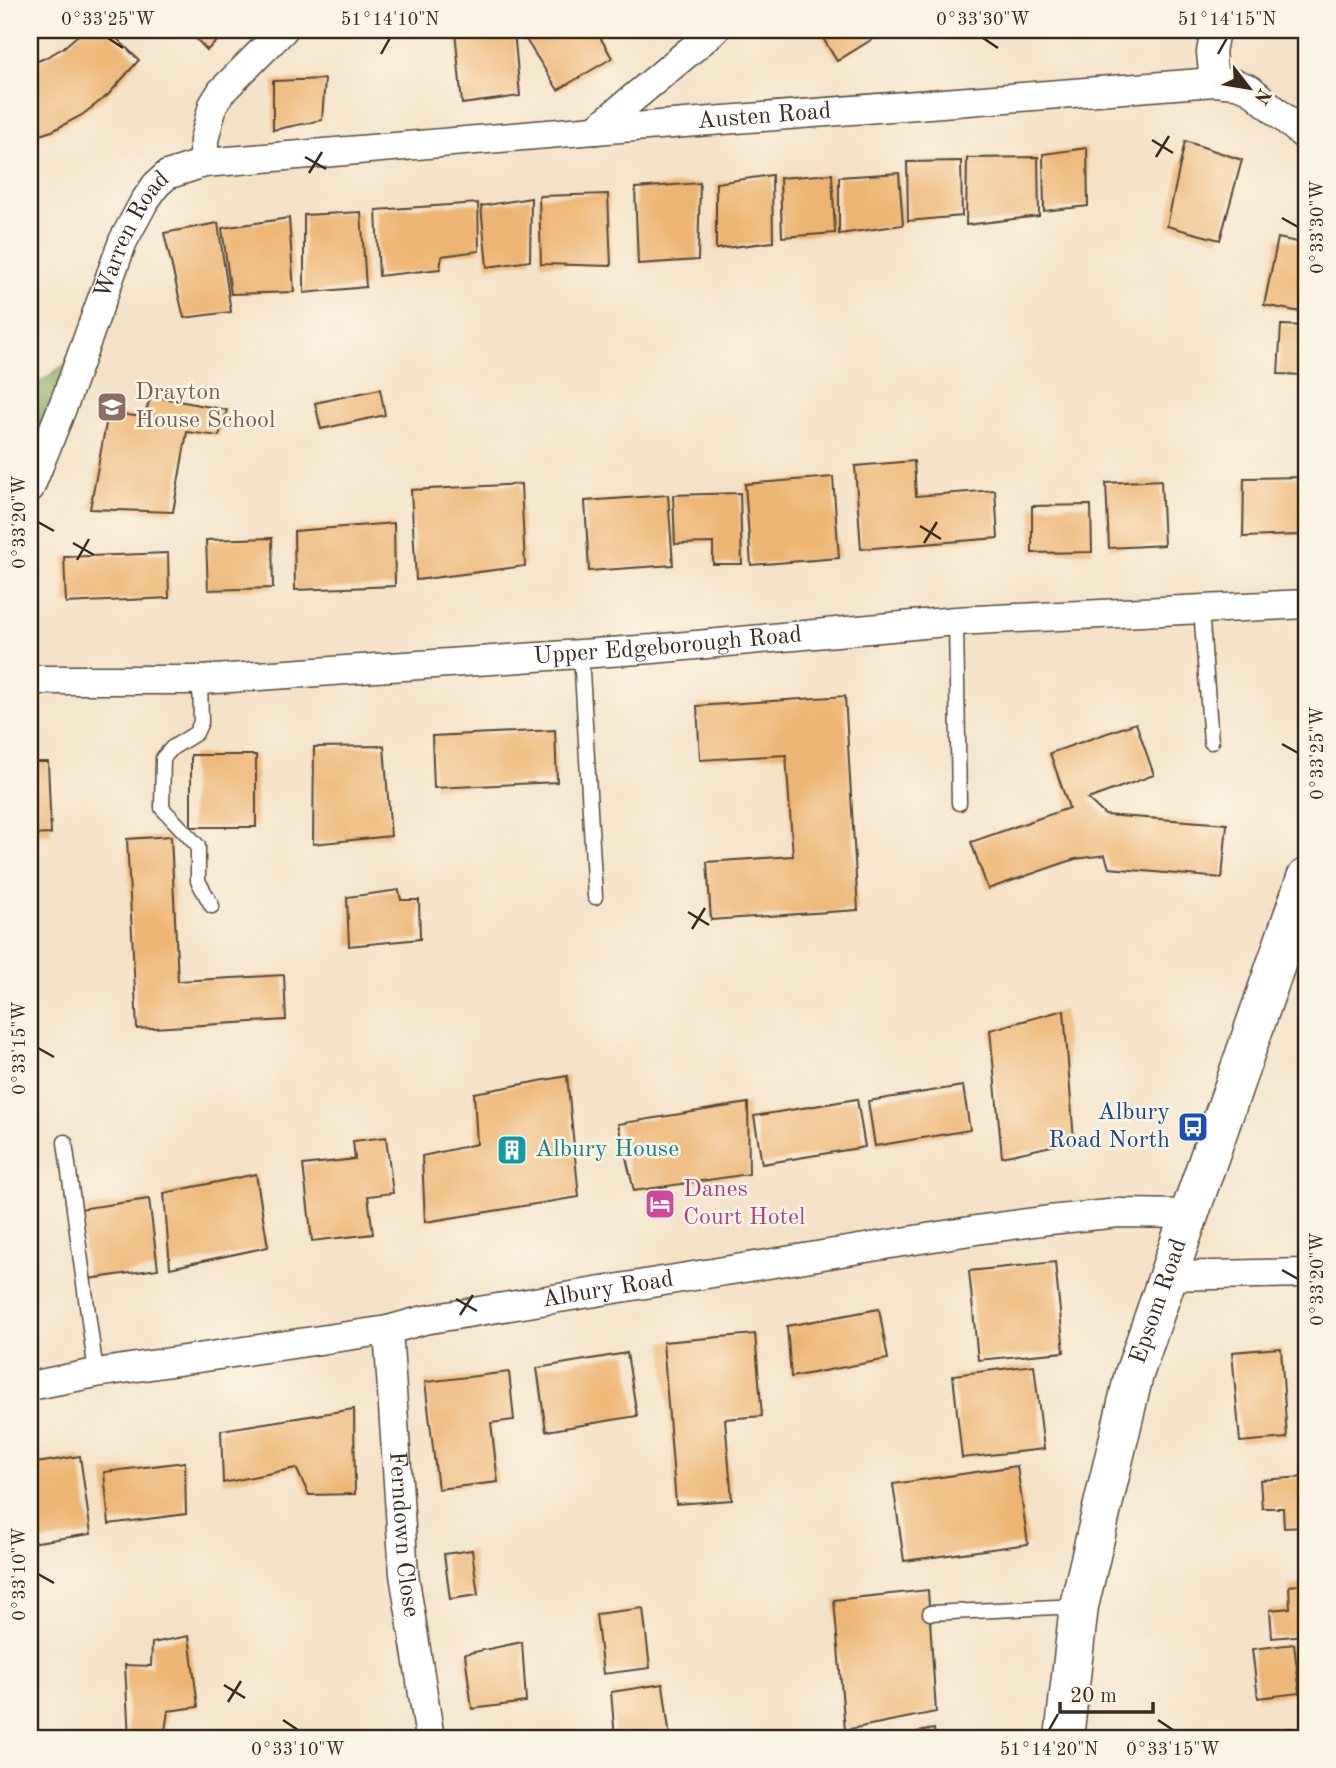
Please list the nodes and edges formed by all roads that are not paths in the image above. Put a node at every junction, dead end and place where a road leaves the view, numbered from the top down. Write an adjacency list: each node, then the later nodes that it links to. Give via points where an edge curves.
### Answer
1 (283, 30): 7 (street, Warren Road, via 213,105 206,125)
2 (715, 30): 5 (street)
3 (1215, 30): 4 (street, via 1211,52)
4 (1214, 82): 5 (street, Austen Road); 6 (street, Austen Road, via 1250,89)
5 (595, 130): 7 (street, Austen Road)
6 (1306, 137)
7 (204, 163): 8 (street, Warren Road, via 167,175 156,185 123,241)
8 (30, 488)
9 (1306, 604): 10 (street, Upper Edgeborough Road)
10 (1201, 609): 11 (street, Upper Edgeborough Road); 15 (lane)
11 (956, 621): 12 (street, Upper Edgeborough Road); 16 (lane)
12 (581, 654): 14 (street, Upper Edgeborough Road); 18 (lane)
13 (30, 680): 14 (street, Upper Edgeborough Road)
14 (200, 680): 19 (lane, via 201,722 196,733 163,758 162,808 198,846 198,881)
15 (1211, 742)
16 (959, 803)
17 (1306, 878): 21 (main road, Epsom Road)
18 (595, 897)
19 (212, 906)
20 (65, 1142): 25 (lane)
21 (1189, 1214): 23 (main road, Epsom Road); 24 (street, Albury Road, via 1119,1213 1049,1220)
22 (1306, 1273): 23 (street)
23 (1168, 1276): 27 (main road, Epsom Road, via 1134,1374)
24 (388, 1329): 25 (street, Albury Road); 29 (street, Ferndown Close, via 404,1574)
25 (96, 1373): 26 (street, Albury Road)
26 (30, 1386)
27 (1079, 1606): 28 (lane); 30 (main road, Epsom Road)
28 (930, 1613)
29 (430, 1738)
30 (1064, 1738)

